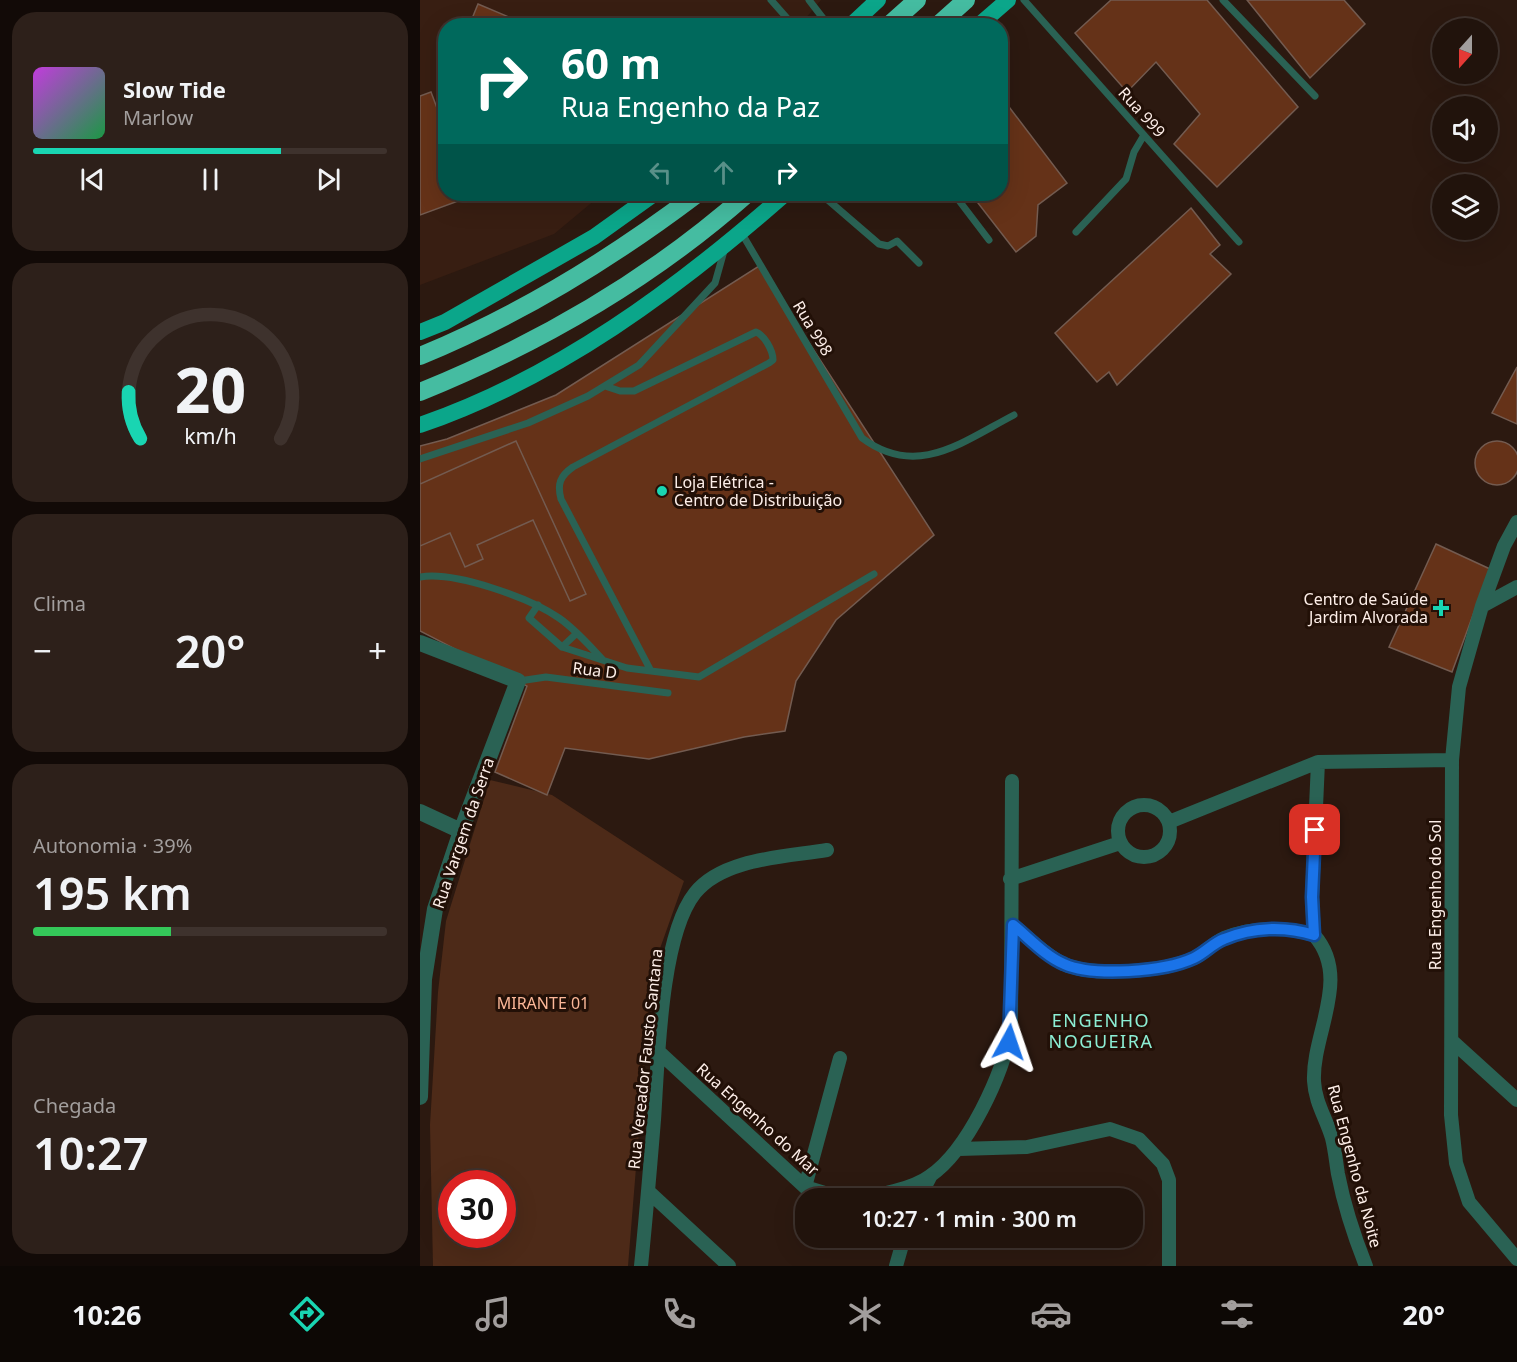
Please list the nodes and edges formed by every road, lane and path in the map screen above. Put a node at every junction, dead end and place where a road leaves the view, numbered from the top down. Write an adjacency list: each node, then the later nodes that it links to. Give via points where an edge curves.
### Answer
1 (771, 0): 9 (lane)
2 (809, 0): 10 (lane)
3 (878, 0): 11 (main road)
4 (917, 0): 12 (highway)
5 (1008, 0): 15 (main road)
6 (1024, 0): 17 (lane, Rua 999)
7 (1222, 0): 16 (lane)
8 (963, 3): 13 (highway); 14 (highway)
9 (787, 18)
10 (823, 18)
11 (859, 18)
12 (897, 18)
13 (946, 18)
14 (952, 18)
15 (987, 18)
16 (1315, 96)
17 (1144, 135): 25 (lane, via 1126,179); 27 (lane, Rua 999)
18 (644, 201): 30 (main road, via 594,237)
19 (688, 201): 33 (highway, via 587,272 464,338)
20 (739, 201): 35 (highway, via 606,298 481,367)
21 (777, 201): 24 (main road)
22 (829, 201): 29 (lane, via 879,244 888,246 897,241)
23 (959, 201): 26 (lane)
24 (741, 232): 28 (main road); 36 (lane, Rua 998, via 862,438 879,450 898,457 937,455)
25 (1076, 232)
26 (989, 240)
27 (1239, 242)
28 (726, 246): 34 (lane, via 715,283 639,365); 37 (main road, via 587,346 461,411)
29 (919, 263)
30 (445, 321): 31 (lane, via 429,325); 32 (main road)
31 (420, 322)
32 (420, 332)
33 (420, 356)
34 (605, 386): 38 (lane, via 528,423); 49 (lane, via 634,391 756,332 773,354 769,363 573,466 561,477 561,499)
35 (420, 392)
36 (1014, 416)
37 (420, 425)
38 (420, 459)
39 (1517, 522): 44 (street, Rua Engenho do Sol)
40 (874, 574): 49 (lane, via 699,677)
41 (420, 577): 43 (lane, via 446,575)
42 (1517, 587): 44 (street)
43 (538, 605): 45 (lane); 47 (lane, via 529,618)
44 (1482, 606): 52 (street, Rua Engenho do Sol, via 1459,687)
45 (577, 633): 47 (lane); 48 (lane)
46 (420, 643): 50 (street)
47 (562, 647): 48 (lane)
48 (604, 661): 49 (lane)
49 (651, 672)
50 (518, 681): 51 (lane, Rua D, via 546,677); 57 (street, Rua Vargem da Serra)
51 (668, 693)
52 (1452, 760): 53 (street); 63 (street, Rua Engenho do Sol)
53 (1318, 762): 56 (street); 62 (street)
54 (1012, 781): 60 (street)
55 (420, 812): 57 (street)
56 (1169, 822): 58 (street, via 1170,839 1166,847 1151,857 1133,856); 58 (street, via 1157,808 1137,806 1118,825)
57 (461, 831): 66 (street, Rua Vargem da Serra, via 435,909 424,979)
58 (1120, 843): 60 (street)
59 (827, 850): 64 (street, Rua Vereador Fausto Santana, via 722,872 695,892 678,923 668,969)
60 (1010, 879): 61 (street)
61 (1013, 925): 62 (street, via 1061,963 1101,972 1153,968 1192,959 1223,939 1251,931 1297,930); 68 (street, via 1011,1029 1006,1055)
62 (1314, 935): 81 (street, Rua Engenho da Noite, via 1328,958 1330,988 1314,1080 1354,1238)
63 (1452, 1041): 67 (street); 76 (street, Rua Engenho do Sol, via 1452,1143 1456,1163 1468,1202)
64 (659, 1052): 70 (street, Rua Engenho do Mar); 74 (street, Rua Vereador Fausto Santana)
65 (840, 1058): 70 (street)
66 (420, 1097)
67 (1517, 1100)
68 (958, 1149): 69 (street); 80 (street, via 1028,1147 1110,1129 1139,1139 1162,1164 1169,1180)
69 (930, 1177): 72 (street); 73 (street)
70 (805, 1187): 71 (street, Rua Engenho do Mar)
71 (808, 1188)
72 (901, 1188)
73 (924, 1188)
74 (649, 1192): 77 (street, Rua Vereador Fausto Santana); 78 (street)
75 (901, 1248): 79 (street)
76 (1517, 1259)
77 (641, 1266)
78 (729, 1266)
79 (896, 1266)
80 (1169, 1266)
81 (1366, 1266)

